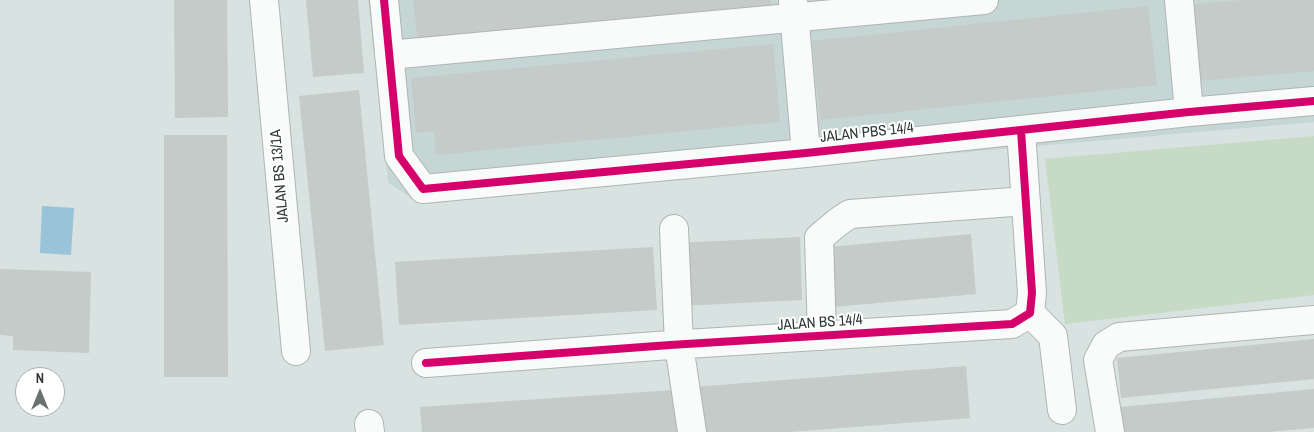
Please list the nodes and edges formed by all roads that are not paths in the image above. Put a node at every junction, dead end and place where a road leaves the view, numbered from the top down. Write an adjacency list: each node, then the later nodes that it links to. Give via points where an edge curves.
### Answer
1 (264, 0): 17 (street, JALAN BS 13/1A)
2 (384, 0): 6 (street)
3 (984, 0): 5 (street)
4 (1179, 0): 8 (street)
5 (794, 9): 6 (street); 10 (street)
6 (389, 55): 10 (street, JALAN PBS 14/4, via 399,156 423,189)
7 (1314, 101): 8 (street, JALAN PBS 14/4)
8 (1189, 112): 9 (street, JALAN PBS 14/4)
9 (1022, 130): 10 (street, JALAN PBS 14/4); 11 (street)
10 (806, 153)
11 (1026, 201): 13 (street, via 1032,293); 15 (street, via 850,214 818,238)
12 (674, 229): 16 (street)
13 (1030, 314): 15 (street, JALAN BS 14/4, via 1012,324); 19 (street, via 1053,336)
14 (1314, 320): 21 (street, via 1119,337 1106,345 1098,360)
15 (822, 336): 16 (street, JALAN BS 14/4)
16 (679, 345): 18 (street, JALAN BS 14/4); 20 (street)
17 (296, 351)
18 (426, 363)
19 (1062, 410)
20 (692, 432)
21 (1110, 432)

